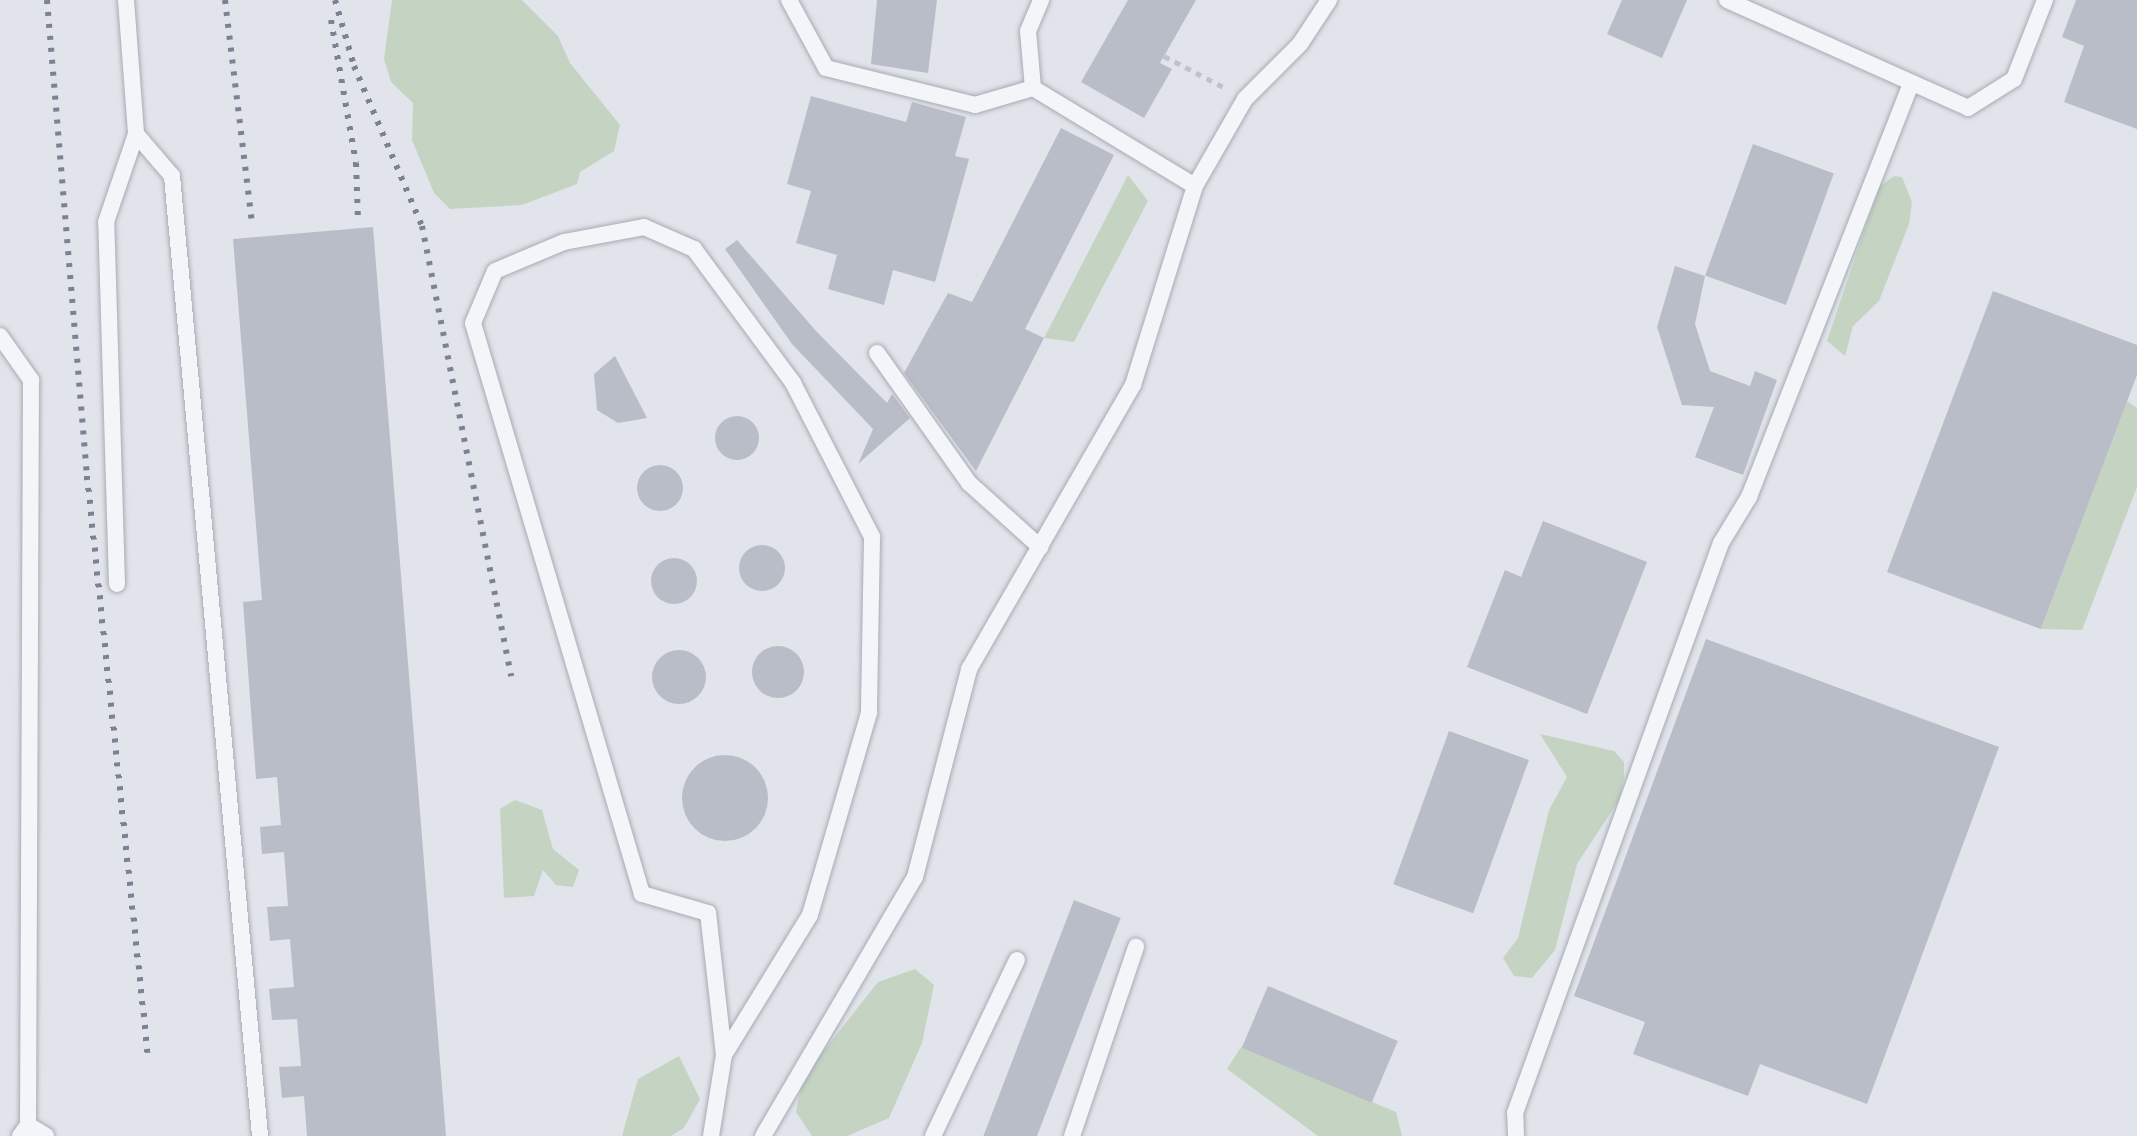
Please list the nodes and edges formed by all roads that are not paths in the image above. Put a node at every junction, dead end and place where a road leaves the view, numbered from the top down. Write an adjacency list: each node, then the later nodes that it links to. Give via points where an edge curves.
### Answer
1 (126, 0): 10 (lane)
2 (789, 0): 9 (lane, via 826,68 975,105)
3 (1041, 0): 9 (lane, via 1028,31)
4 (1329, 0): 11 (lane, via 1300,44 1245,99)
5 (1727, 0): 7 (lane)
6 (2045, 0): 8 (lane, via 2014,79 1968,108)
7 (1745, 4): 8 (lane)
8 (1911, 83): 26 (lane, via 1749,497 1721,543 1520,1100)
9 (1033, 88): 11 (lane)
10 (136, 134): 15 (lane, via 106,222); 21 (lane, via 172,176)
11 (1195, 186): 14 (lane, via 1133,385)
12 (0, 336): 19 (lane, via 31,380)
13 (877, 353): 14 (lane, via 969,483)
14 (1040, 547): 23 (lane, via 969,669 915,877)
15 (117, 584)
16 (1136, 947): 25 (lane)
17 (1017, 960): 24 (lane)
18 (724, 1055): 18 (lane, via 810,915 869,713 872,537 793,383 694,249 644,227 564,242 495,271 473,323 642,894 708,913); 22 (lane)
19 (24, 1130): 20 (lane)
20 (46, 1136)
21 (260, 1136)
22 (711, 1136)
23 (763, 1136)
24 (933, 1136)
25 (1072, 1136)
26 (1516, 1136)

